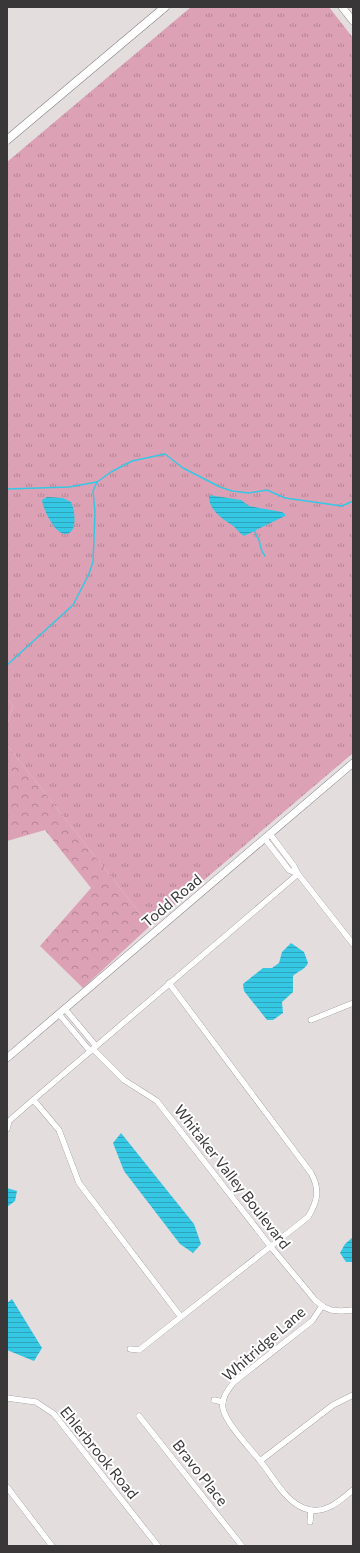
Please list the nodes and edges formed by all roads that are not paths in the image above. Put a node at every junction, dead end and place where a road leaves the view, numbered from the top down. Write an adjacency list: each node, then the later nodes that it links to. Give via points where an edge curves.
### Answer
1 (165, 7): 4 (main road)
2 (342, 7): 3 (street)
3 (353, 21)
4 (7, 140)
5 (353, 764): 6 (street, Todd Road)
6 (267, 836): 7 (street, via 289,870); 11 (street, Todd Road)
7 (298, 874): 8 (street); 9 (street)
8 (353, 944)
9 (169, 983): 14 (street); 18 (street, via 316,1182 314,1208 308,1217)
10 (353, 1003): 13 (street)
11 (65, 1009): 12 (street, Todd Road); 14 (street, Whitaker Valley Boulevard)
12 (59, 1014): 14 (street, Whitaker Valley Boulevard); 15 (street, Todd Road)
13 (311, 1020)
14 (93, 1049): 16 (street); 18 (street, Whitaker Valley Boulevard, via 124,1080 157,1101)
15 (7, 1058)
16 (33, 1100): 17 (street, via 9,1121); 21 (street, via 59,1130 79,1183)
17 (7, 1129)
18 (271, 1247): 19 (street, Whitaker Valley Boulevard); 21 (street)
19 (322, 1306): 20 (street, via 336,1311); 26 (street, Whitridge Lane, via 312,1321 234,1382 225,1394)
20 (353, 1310)
21 (181, 1317): 22 (street, via 139,1350)
22 (130, 1349)
23 (353, 1395): 28 (street, via 333,1405)
24 (7, 1398): 34 (street, Ehlerbrook Road, via 36,1402 54,1414)
25 (214, 1400): 26 (street)
26 (223, 1402): 28 (street, via 224,1411 230,1422)
27 (139, 1416): 35 (street, Bravo Place)
28 (260, 1461): 31 (street, via 285,1494 301,1507)
29 (7, 1487): 33 (street)
30 (353, 1490): 31 (street, via 333,1506)
31 (311, 1510): 32 (street)
32 (310, 1522)
33 (52, 1546)
34 (158, 1546)
35 (242, 1546)

